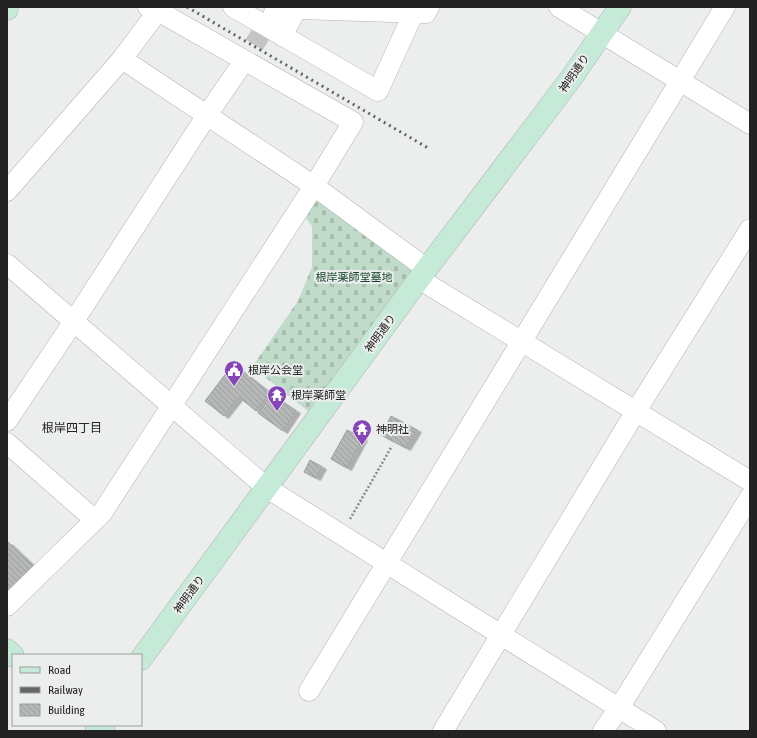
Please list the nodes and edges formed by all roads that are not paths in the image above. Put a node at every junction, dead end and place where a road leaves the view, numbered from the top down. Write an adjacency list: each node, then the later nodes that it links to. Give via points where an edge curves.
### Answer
1 (559, 7): 7 (street)
2 (620, 7): 7 (street, 神明通り)
3 (725, 7): 11 (street)
4 (153, 9): 9 (street); 14 (street, via 353,122)
5 (244, 10): 8 (street)
6 (421, 10): 8 (street, via 297,9); 8 (street, via 378,91)
7 (601, 33): 11 (street); 18 (street, 神明通り, via 572,77)
8 (282, 36)
9 (122, 59): 12 (street); 15 (street)
10 (238, 70): 12 (street)
11 (679, 81): 13 (street); 20 (street)
12 (207, 114): 14 (street); 19 (street)
13 (750, 124)
14 (314, 186): 18 (street); 21 (street)
15 (7, 191)
16 (750, 229): 22 (street)
17 (7, 264): 19 (street)
18 (423, 274): 20 (street); 26 (street, 神明通り)
19 (74, 321): 21 (street); 23 (street)
20 (522, 342): 22 (street); 29 (street)
21 (172, 404): 26 (street); 28 (street)
22 (636, 411): 25 (street); 31 (street)
23 (7, 421)
24 (7, 443): 28 (street)
25 (750, 481)
26 (267, 488): 29 (street); 32 (street, 神明通り)
27 (750, 497): 34 (street)
28 (95, 520): 30 (street)
29 (387, 563): 31 (street); 33 (street)
30 (7, 606)
31 (501, 635): 34 (street); 35 (street)
32 (142, 658)
33 (308, 691)
34 (619, 708): 36 (street); 37 (street)
35 (442, 731)
36 (603, 731)
37 (656, 731)

